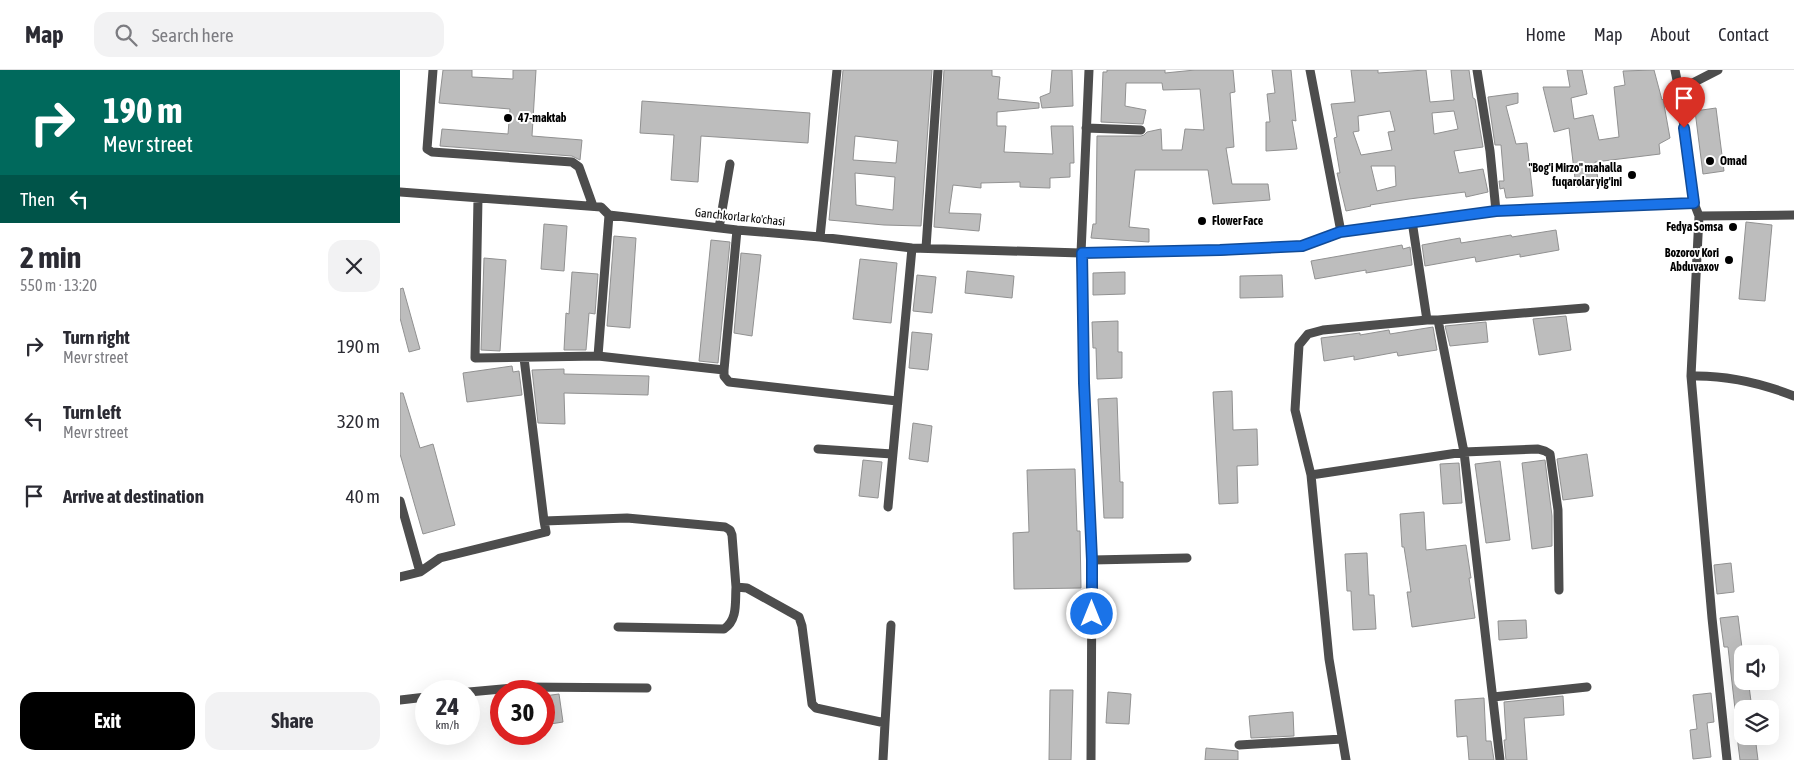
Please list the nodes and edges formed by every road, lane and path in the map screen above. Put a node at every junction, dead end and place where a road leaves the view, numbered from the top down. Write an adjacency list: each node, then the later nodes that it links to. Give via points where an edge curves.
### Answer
1 (432, 70): 16 (street, via 427,149 432,152 572,162 579,167)
2 (837, 70): 25 (street)
3 (938, 70): 27 (street)
4 (1089, 70): 10 (street)
5 (1310, 70): 24 (street)
6 (1477, 70): 17 (street)
7 (1675, 70): 9 (street)
8 (1718, 70): 9 (street)
9 (1679, 90): 15 (street)
10 (1086, 128): 11 (street); 28 (street)
11 (1141, 130)
12 (730, 164): 22 (street)
13 (400, 192): 14 (street, Ganchkorlar ko'chasi)
14 (478, 198): 16 (street, Ganchkorlar ko'chasi); 33 (street, via 475,358)
15 (1694, 203): 17 (street, Ganchkorlar ko'chasi); 20 (street)
16 (593, 206): 18 (street, Ganchkorlar ko'chasi, via 601,207)
17 (1496, 211): 21 (street, Ganchkorlar ko'chasi)
18 (609, 215): 22 (street, Ganchkorlar ko'chasi); 32 (street)
19 (1794, 215): 20 (street)
20 (1699, 216): 35 (street)
21 (1412, 221): 24 (street, Ganchkorlar ko'chasi); 30 (street)
22 (719, 228): 23 (street, Ganchkorlar ko'chasi)
23 (737, 230): 25 (street, Ganchkorlar ko'chasi); 34 (street)
24 (1340, 232): 28 (street, Ganchkorlar ko'chasi, via 1302,246)
25 (820, 237): 26 (street, Ganchkorlar ko'chasi)
26 (912, 248): 27 (street, Ganchkorlar ko'chasi); 37 (street)
27 (926, 248): 28 (street, Ganchkorlar ko'chasi)
28 (1082, 253): 46 (street)
29 (1585, 308): 31 (street)
30 (1427, 320): 31 (street); 41 (street, via 1322,330 1308,334 1299,345 1295,410)
31 (1438, 320): 39 (street)
32 (598, 356): 33 (street); 34 (street)
33 (524, 358): 44 (street)
34 (724, 370): 37 (street, via 724,376 737,384)
35 (1691, 376): 36 (street, via 1733,378); 66 (street)
36 (1794, 396)
37 (897, 401): 40 (street)
38 (818, 449): 40 (street)
39 (1464, 452): 41 (street); 50 (street, via 1538,449 1550,454 1558,510); 56 (street)
40 (892, 454): 43 (street)
41 (1311, 475): 60 (street, via 1329,659)
42 (400, 501): 47 (street)
43 (888, 507)
44 (544, 521): 47 (street, via 546,532 440,558); 49 (street, via 627,518 726,527 732,535)
45 (1186, 558): 46 (street)
46 (1092, 560): 63 (street)
47 (420, 572): 48 (street)
48 (400, 576)
49 (736, 587): 52 (street, via 734,616 731,625 724,628); 59 (street, via 747,588 799,617 812,704 816,708)
50 (1559, 590)
51 (891, 625): 59 (street)
52 (618, 627)
53 (1587, 687): 56 (street)
54 (647, 688): 55 (street, via 524,687)
55 (480, 691)
56 (1493, 697): 65 (street)
57 (415, 698): 58 (street)
58 (400, 700)
59 (885, 723): 62 (street)
60 (1342, 738): 61 (street); 64 (street)
61 (1239, 745)
62 (882, 760)
63 (1091, 760)
64 (1346, 760)
65 (1500, 760)
66 (1727, 760)

